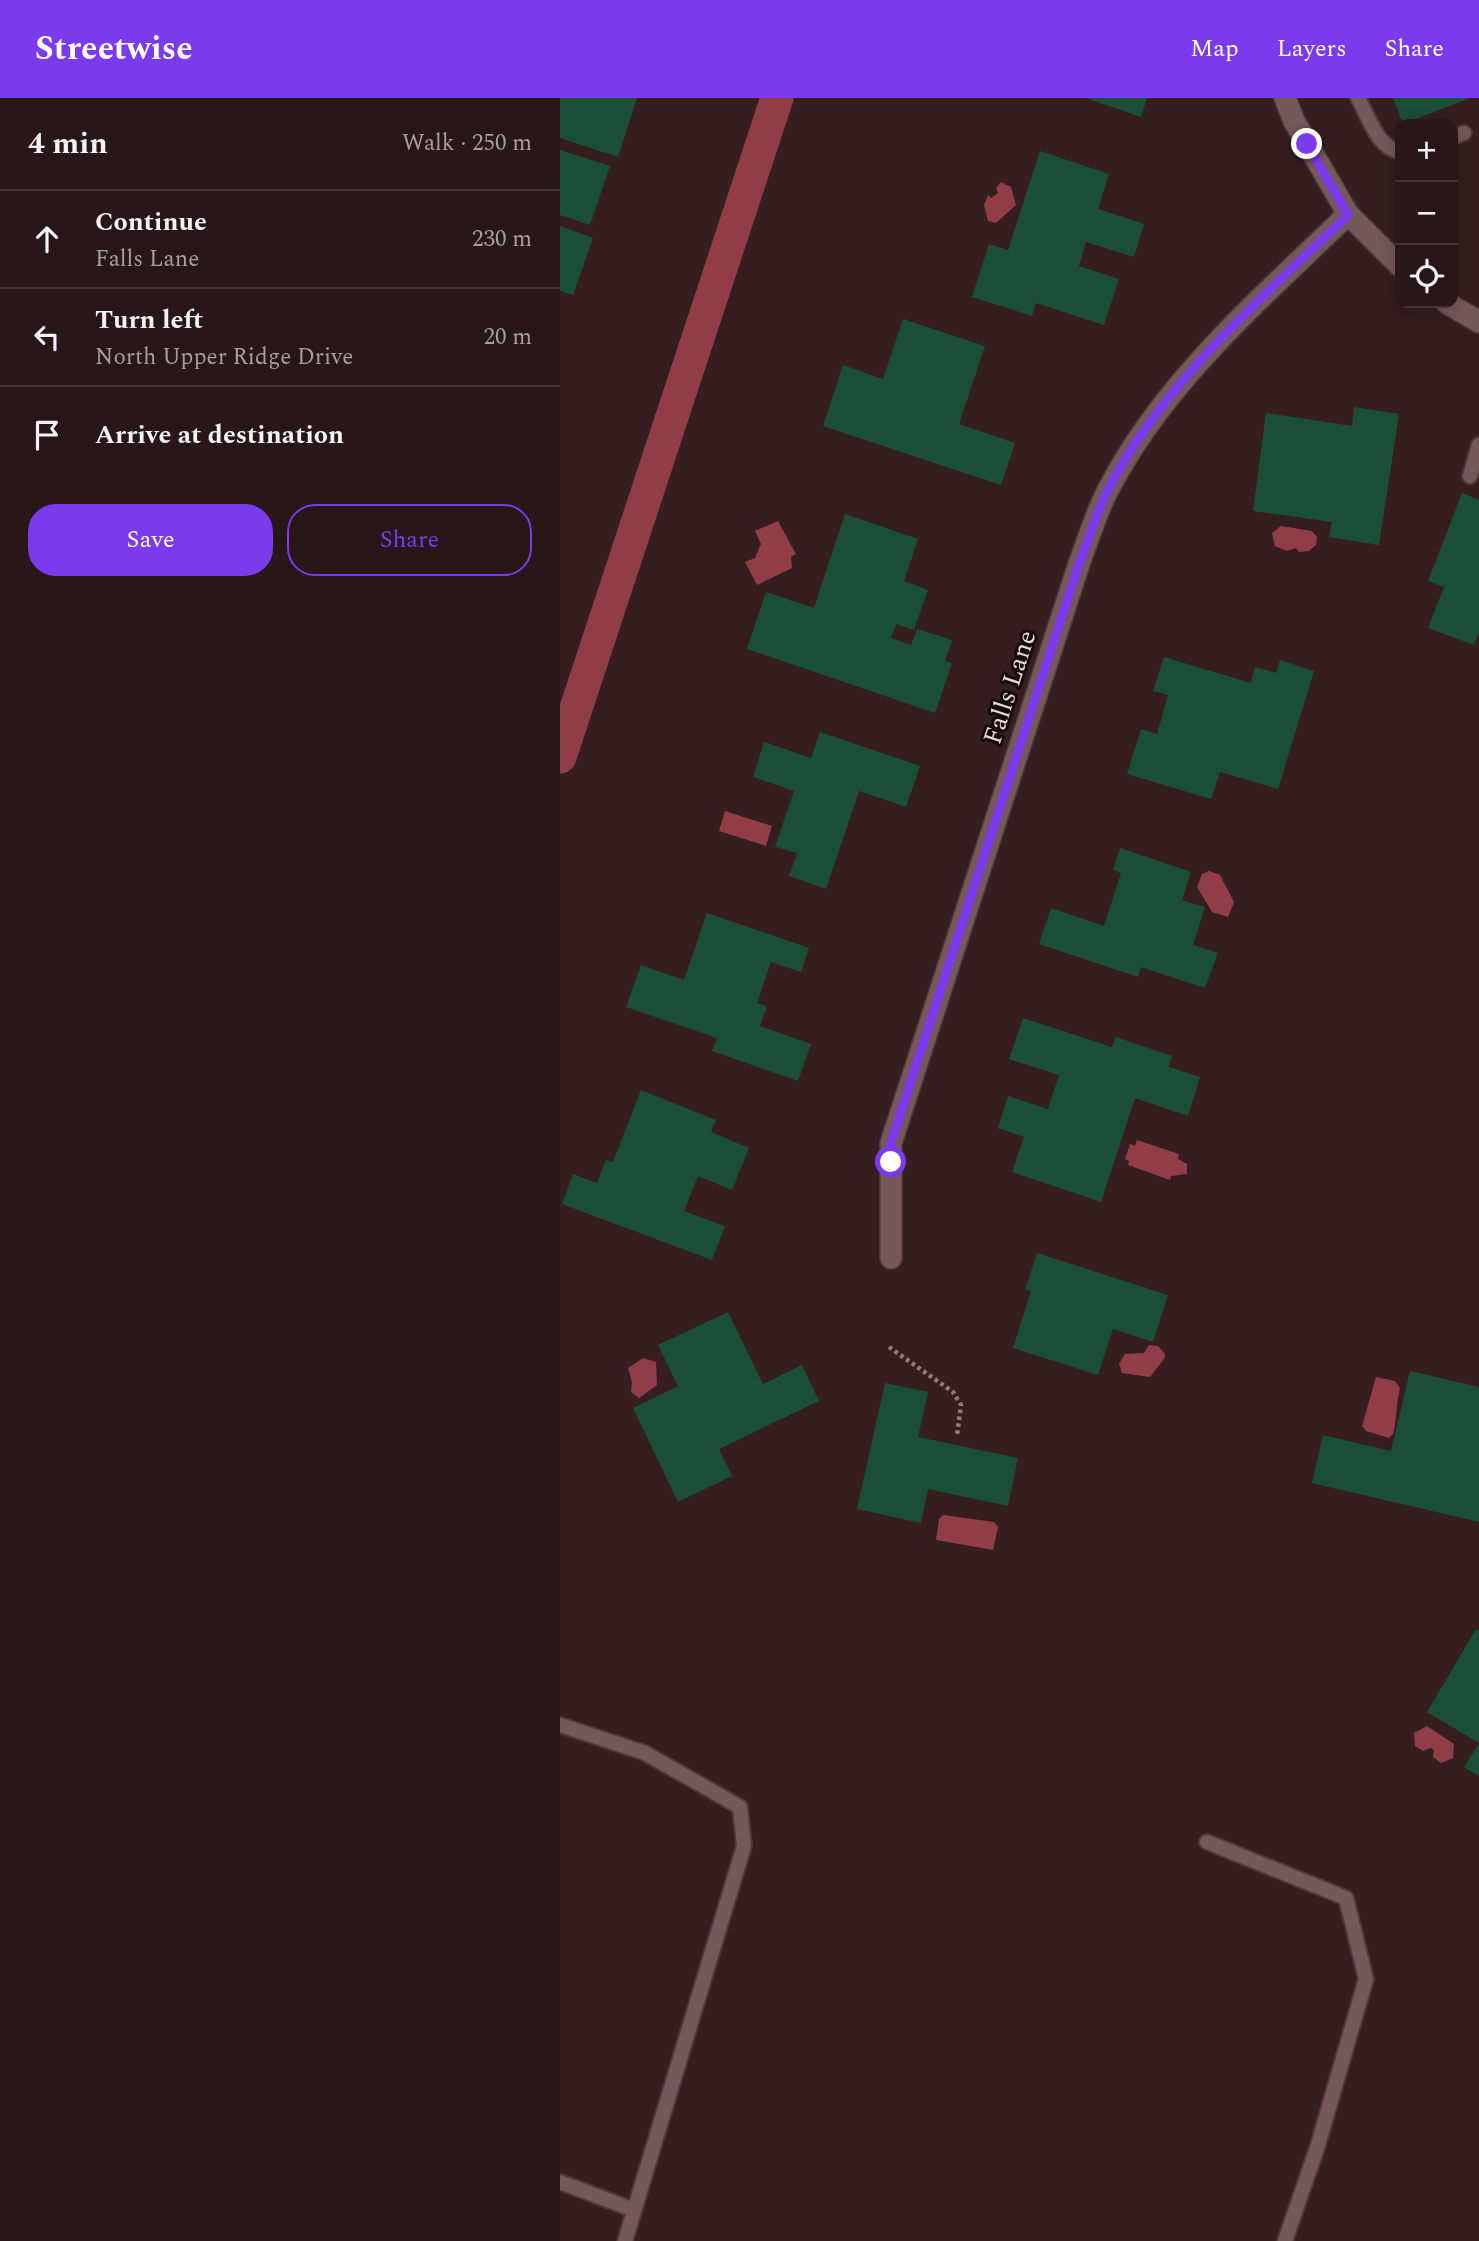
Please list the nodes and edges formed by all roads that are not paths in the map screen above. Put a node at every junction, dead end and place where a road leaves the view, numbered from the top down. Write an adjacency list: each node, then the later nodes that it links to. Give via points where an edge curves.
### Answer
1 (1285, 98): 4 (street)
2 (1358, 98): 3 (lane, via 1380,140)
3 (1395, 151)
4 (1348, 215): 5 (street); 10 (street, Falls Lane, via 1216,344 1155,414 1107,491 1079,564 891,1143)
5 (1395, 261)
6 (1456, 308): 7 (street)
7 (1479, 321)
8 (1479, 445): 9 (lane)
9 (1469, 476)
10 (891, 1258)
11 (560, 1725): 14 (lane, via 645,1753 740,1807 744,1846)
12 (1207, 1842): 16 (lane, via 1346,1898 1366,1979)
13 (560, 2182): 14 (lane)
14 (634, 2210): 15 (lane)
15 (625, 2241)
16 (1285, 2241)

